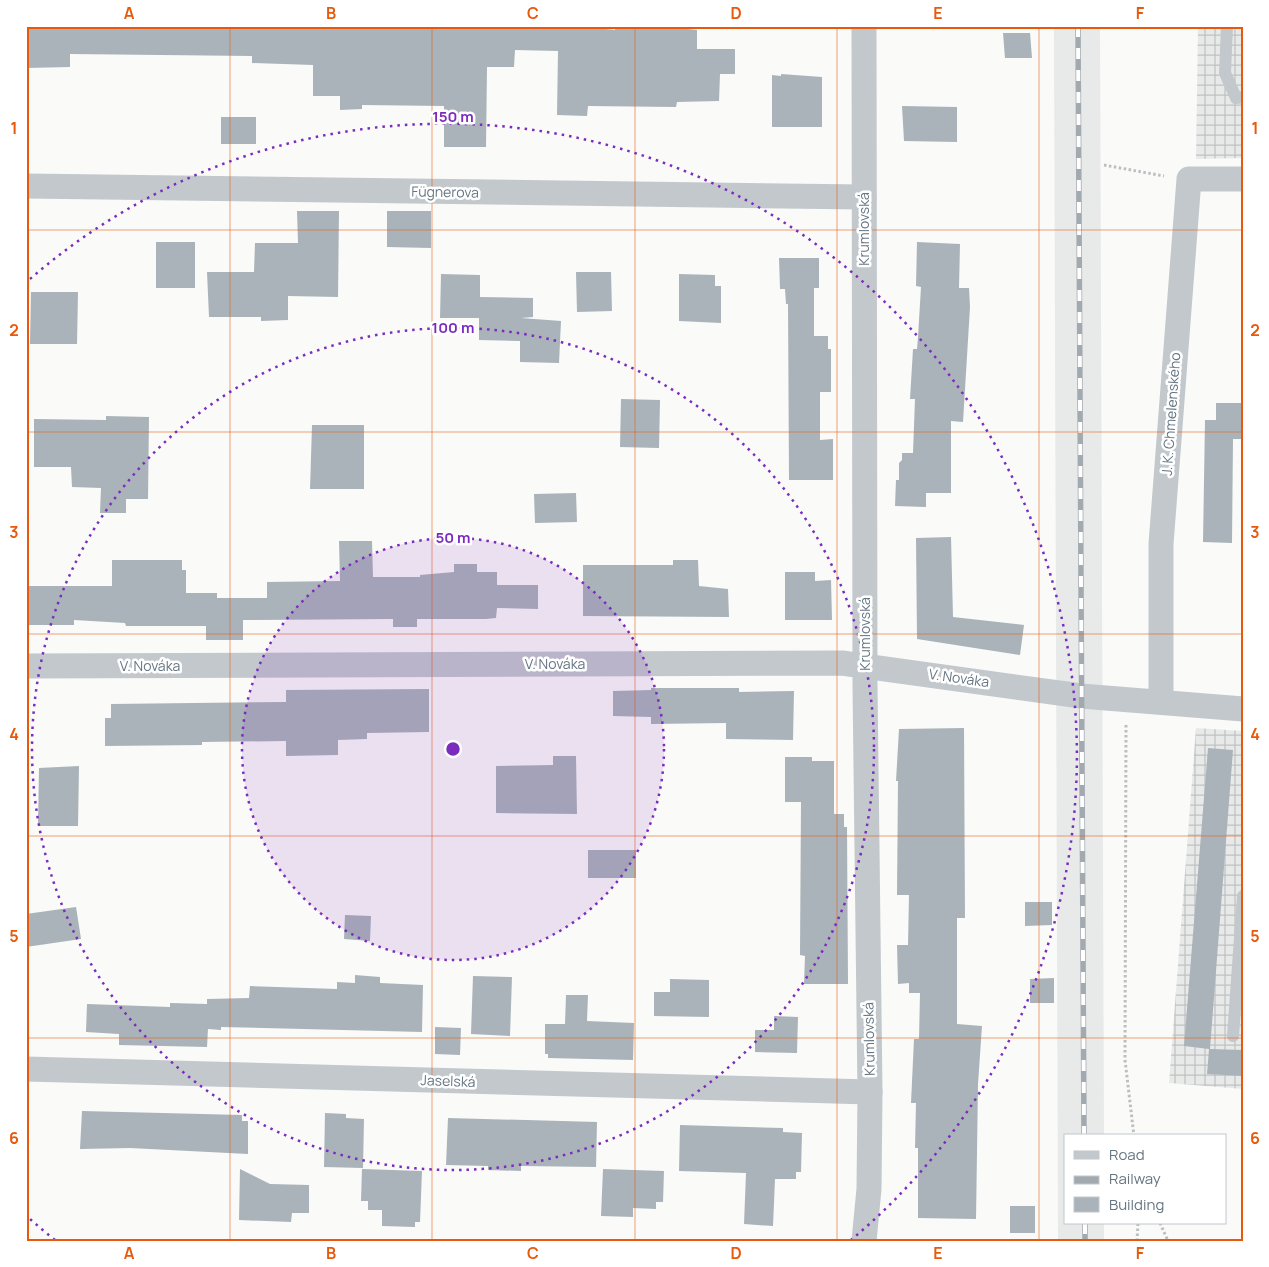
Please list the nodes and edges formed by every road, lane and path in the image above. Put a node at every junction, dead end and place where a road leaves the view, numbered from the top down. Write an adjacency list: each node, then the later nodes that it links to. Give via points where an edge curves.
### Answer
1 (864, 26): 8 (street, Krumlovská)
2 (1227, 26): 3 (lane, via 1225,73 1236,98)
3 (1243, 98)
4 (1104, 165): 5 (path)
5 (1189, 179): 6 (street); 12 (street, J. K. Chmelenského, via 1162,544)
6 (1243, 179)
7 (26, 186): 8 (street, Fügnerova)
8 (864, 196): 9 (street, Krumlovská)
9 (866, 664): 10 (street, V. Nováka); 11 (street, V. Nováka, via 1081,696); 17 (street, Krumlovská)
10 (26, 666)
11 (1130, 700): 12 (street, V. Nováka); 18 (path, via 1125,1060)
12 (1161, 702): 13 (street, V. Nováka)
13 (1243, 710)
14 (1243, 896): 15 (lane)
15 (1233, 1036)
16 (26, 1069): 17 (street, Jaselská)
17 (870, 1092): 21 (street, Krumlovská, via 869,1188)
18 (1134, 1134)
19 (1138, 1224): 22 (path)
20 (1160, 1224): 23 (path)
21 (864, 1241)
22 (1137, 1241)
23 (1168, 1241)

